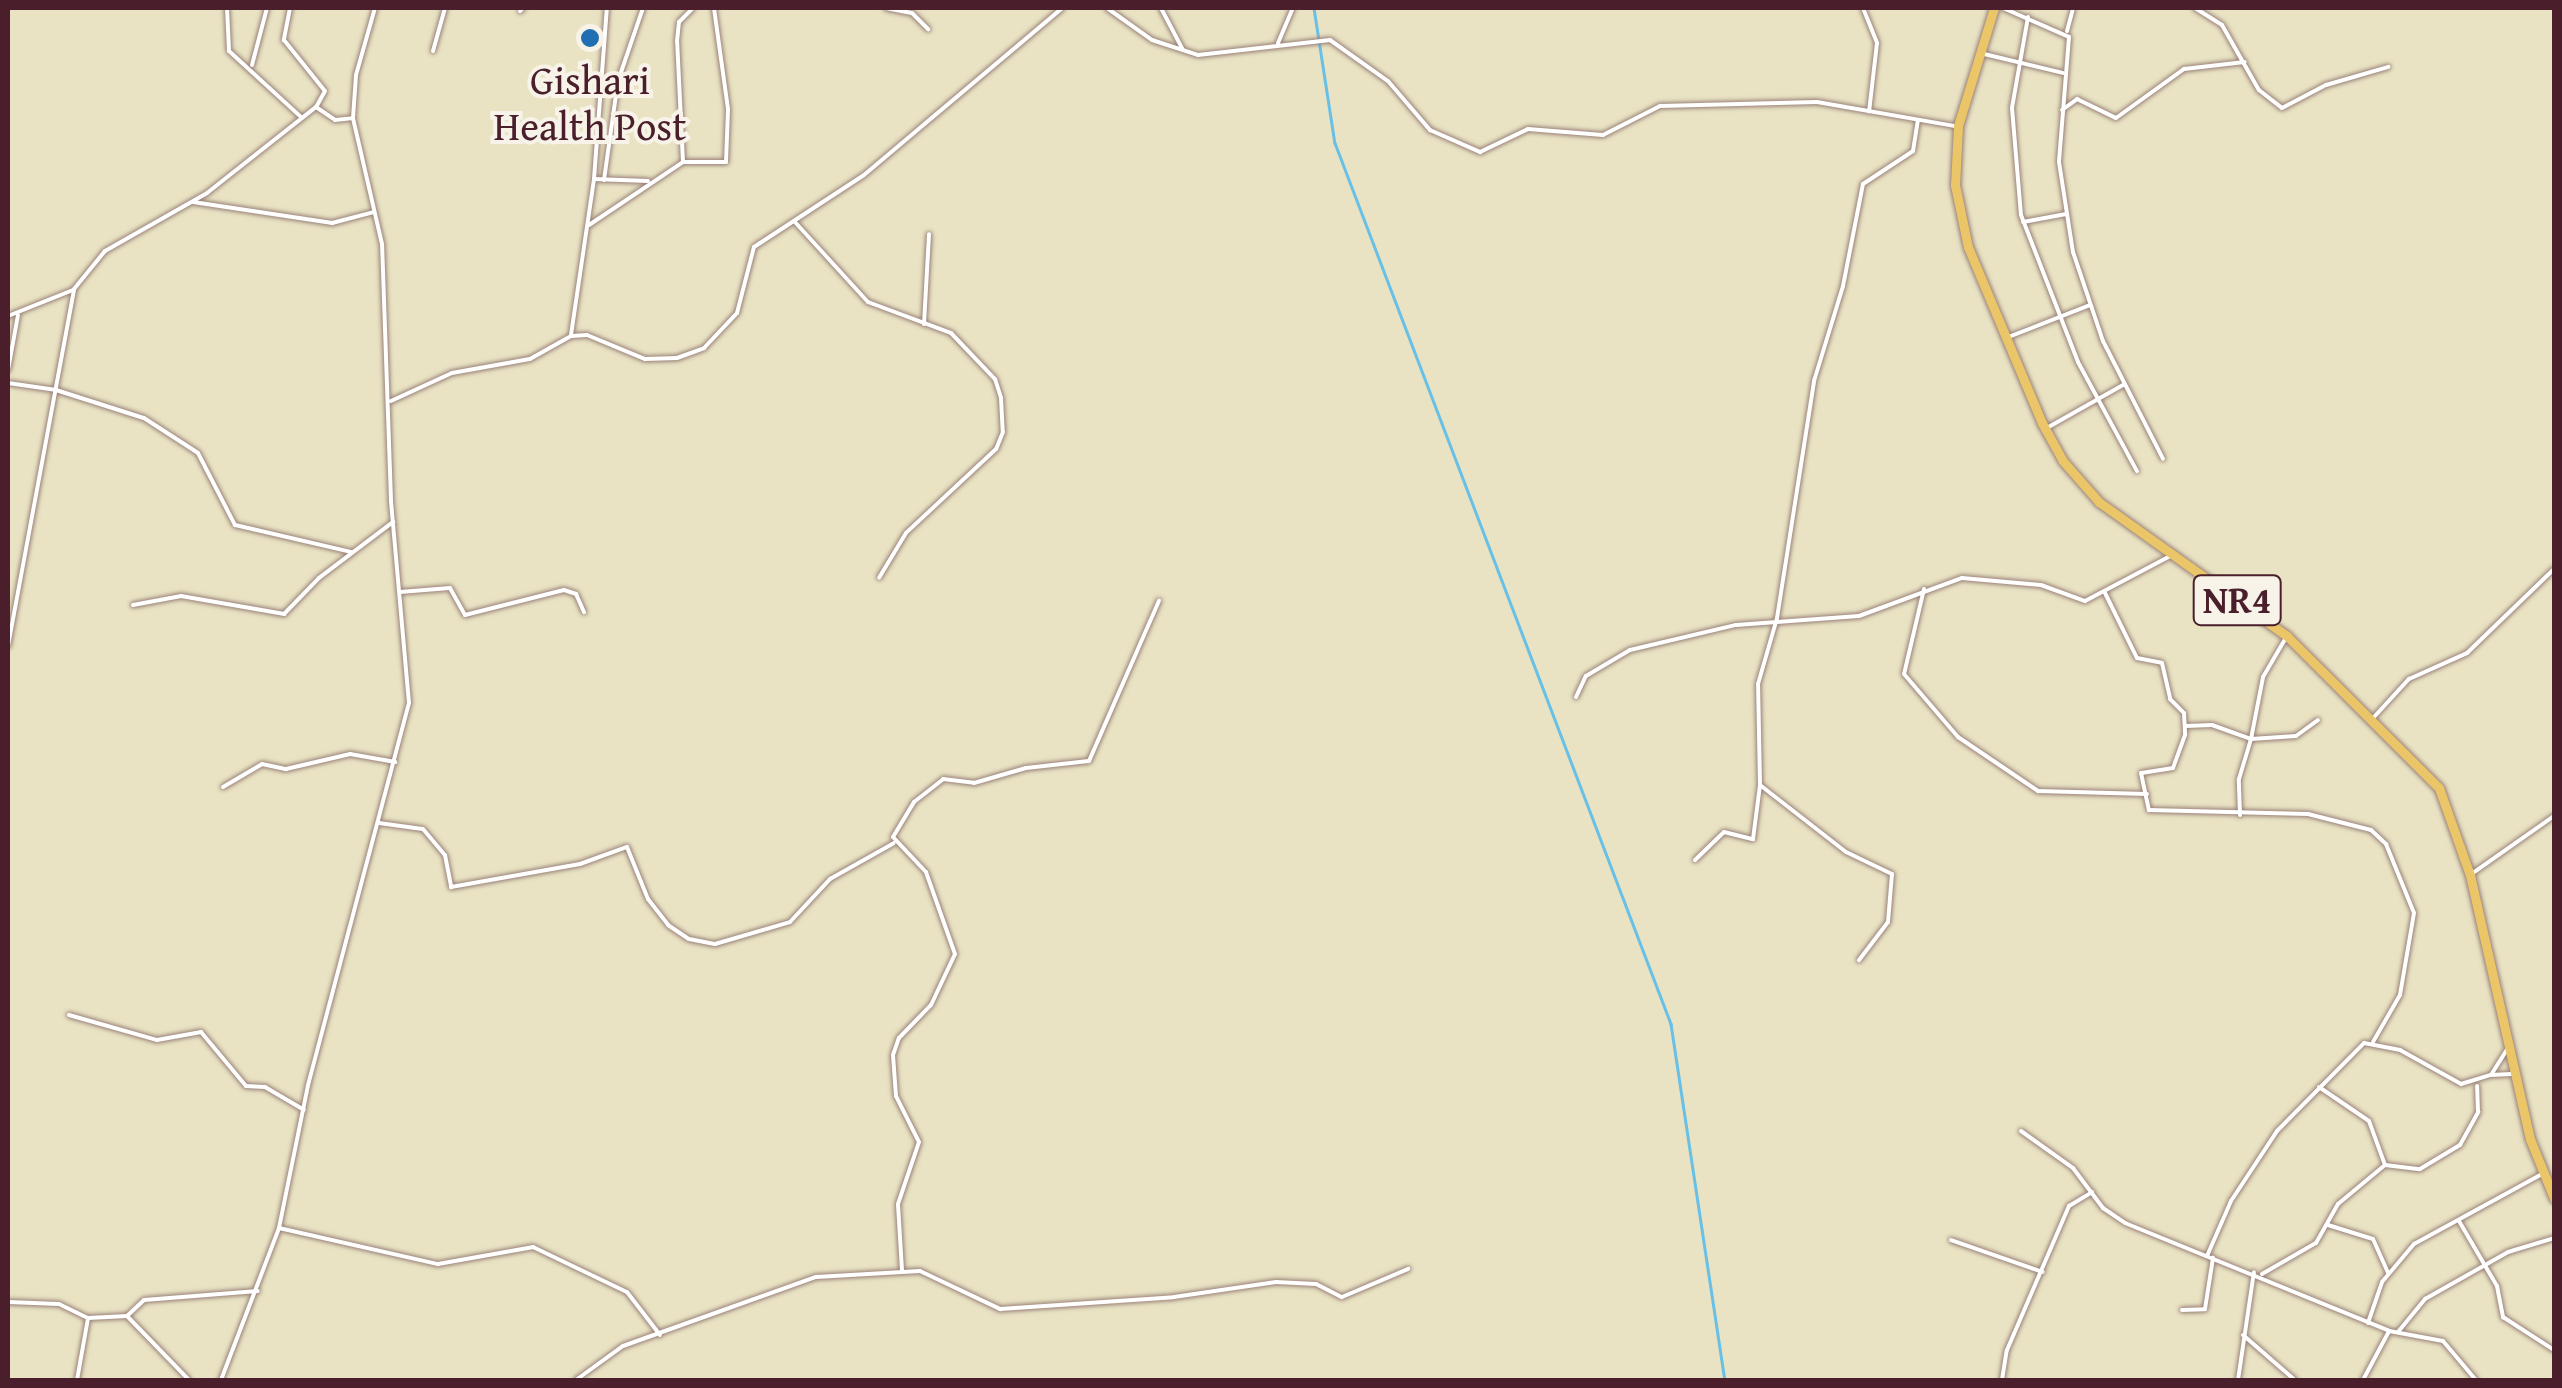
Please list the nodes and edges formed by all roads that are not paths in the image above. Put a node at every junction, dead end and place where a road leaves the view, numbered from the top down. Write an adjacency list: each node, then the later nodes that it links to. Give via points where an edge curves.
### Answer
1 (227, 8): 29 (street, via 227,47)
2 (267, 8): 29 (street)
3 (290, 8): 32 (street, via 284,40 325,91)
4 (375, 8): 36 (street, via 356,75)
5 (446, 8): 25 (street)
6 (607, 8): 40 (street)
7 (643, 8): 41 (street, via 618,81)
8 (693, 8): 39 (street, via 679,22 677,41)
9 (714, 8): 39 (street, via 728,109 726,162)
10 (886, 8): 21 (street, via 912,13)
11 (1062, 8): 46 (street, via 955,92 890,155)
12 (1107, 8): 24 (street, via 1152,40)
13 (1161, 8): 24 (street)
14 (1292, 8): 23 (street)
15 (1863, 8): 34 (street, via 1878,46)
16 (1994, 8): 26 (highway, NR4)
17 (2004, 8): 20 (street)
18 (2073, 8): 22 (street)
19 (2195, 8): 28 (street, via 2222,25)
20 (2028, 17): 22 (street); 27 (street)
21 (928, 29)
22 (2067, 31): 31 (street)
23 (1278, 43): 24 (street, via 1216,56); 34 (street, via 1322,38 1344,47 1388,81 1430,130 1482,153 1528,128 1603,135 1660,106 1817,102)
24 (1182, 50)
25 (434, 51)
26 (1980, 53): 27 (street); 38 (highway, NR4)
27 (2019, 62): 31 (street); 47 (street, via 2012,144)
28 (2245, 62): 30 (street, via 2260,90 2285,109 2326,85); 33 (street, via 2184,68 2116,118 2078,99)
29 (252, 66): 35 (street)
30 (2388, 67)
31 (2064, 74): 33 (street)
32 (316, 107): 35 (street); 36 (street, via 335,120)
33 (2062, 110): 45 (street)
34 (1869, 112): 37 (street)
35 (302, 118): 43 (street)
36 (353, 118): 44 (street)
37 (1918, 120): 38 (street); 78 (street, via 1913,152 1862,184 1814,380)
38 (1958, 126): 57 (highway, NR4, via 1955,185 1962,229)
39 (683, 162): 42 (street)
40 (594, 179): 41 (street); 48 (street)
41 (604, 180): 42 (street)
42 (648, 181): 48 (street, via 624,206)
43 (193, 202): 44 (street, via 332,223); 50 (street, via 105,251)
44 (375, 212): 63 (street)
45 (2066, 214): 47 (street); 51 (street)
46 (794, 221): 55 (street, via 858,296 884,314); 56 (street, via 749,253 737,313 704,348 644,359 586,335)
47 (2023, 222): 53 (street)
48 (589, 225): 56 (street)
49 (929, 234): 55 (street)
50 (74, 290): 52 (street); 61 (street)
51 (2090, 304): 53 (street); 60 (street)
52 (18, 314): 54 (street); 58 (street)
53 (2059, 314): 57 (street); 62 (street)
54 (8, 316)
55 (924, 324): 71 (street, via 951,333 996,379 1003,432 996,449 906,533)
56 (571, 336): 63 (street, via 530,359 452,373)
57 (2006, 338): 64 (highway, NR4)
58 (8, 370)
59 (8, 384): 61 (street)
60 (2125, 384): 62 (street); 65 (street)
61 (56, 390): 68 (street, via 134,413 192,448 235,525); 80 (street)
62 (2096, 397): 64 (street); 66 (street)
63 (392, 401): 67 (street)
64 (2045, 429): 69 (highway, NR4, via 2090,494)
65 (2163, 459)
66 (2137, 471)
67 (393, 522): 68 (street); 73 (street)
68 (351, 552): 76 (street, via 284,614 181,596)
69 (2172, 555): 74 (street); 79 (highway, NR4)
70 (2554, 569): 82 (street, via 2468,653 2410,679)
71 (879, 578)
72 (1924, 589): 74 (street, via 1962,578 2041,584 2084,601); 78 (street, via 1848,619); 89 (street, via 1904,674 1958,737 2038,791)
73 (400, 592): 77 (street, via 449,588 465,615 564,590 576,594); 86 (street, via 409,703)
74 (2106, 593): 84 (street, via 2136,658 2164,665 2168,694 2183,709)
75 (1160, 602): 93 (street, via 1089,761 974,783 943,779 914,802)
76 (133, 605)
77 (584, 612)
78 (1772, 621): 81 (street, via 1624,652 1586,676); 87 (street, via 1758,684)
79 (2287, 636): 82 (highway, NR4); 85 (street, via 2266,670)
80 (8, 646)
81 (1576, 697)
82 (2374, 717): 95 (highway, NR4, via 2439,788)
83 (2318, 720): 85 (street, via 2296,736)
84 (2185, 726): 85 (street, via 2212,725); 89 (street, via 2173,768 2142,770)
85 (2251, 739): 90 (street, via 2239,780)
86 (395, 762): 88 (street, via 350,754 286,770 262,764); 92 (street)
87 (1760, 785): 94 (street, via 1753,839 1724,832); 96 (street, via 1846,852 1892,874 1888,922)
88 (223, 786)
89 (2147, 794): 90 (street, via 2154,813)
90 (2240, 814): 98 (street, via 2338,818 2371,830 2386,844 2414,914 2400,996)
91 (2554, 816): 95 (street)
92 (379, 824): 93 (street, via 423,829 445,854 450,887 580,864 627,847 648,898 668,924 689,939 716,944 790,922 830,879); 104 (street)
93 (894, 843): 118 (street, via 926,872 955,954 931,1005 899,1038 893,1055 896,1096 918,1142 898,1204)
94 (1695, 860)
95 (2470, 875): 99 (highway, NR4)
96 (1859, 960)
97 (69, 1015): 104 (street, via 158,1040 201,1032 246,1086 266,1088)
98 (2373, 1042): 102 (street, via 2412,1056 2448,1082); 103 (street)
99 (2507, 1050): 100 (highway, NR4); 101 (street)
100 (2512, 1074): 101 (street); 107 (highway, NR4)
101 (2491, 1076): 102 (street)
102 (2478, 1083): 106 (street, via 2478,1112 2460,1145 2420,1169)
103 (2319, 1087): 106 (street, via 2369,1122); 115 (street, via 2259,1156)
104 (304, 1110): 112 (street)
105 (2022, 1131): 108 (street, via 2074,1168)
106 (2385, 1165): 111 (street, via 2338,1204)
107 (2542, 1174): 109 (highway, NR4); 110 (street)
108 (2092, 1192): 115 (street, via 2125,1222); 119 (street, via 2069,1206)
109 (2554, 1198)
110 (2458, 1220): 116 (street); 121 (street, via 2414,1244)
111 (2327, 1224): 121 (street, via 2373,1239); 122 (street, via 2309,1249)
112 (279, 1228): 123 (street); 131 (street, via 438,1264 533,1248 627,1292)
113 (2554, 1238): 116 (street, via 2508,1252)
114 (1951, 1240): 119 (street)
115 (2210, 1257): 120 (street); 125 (street, via 2205,1309)
116 (2487, 1268): 130 (street, via 2411,1308); 133 (street, via 2508,1322)
117 (1408, 1269): 118 (street, via 1342,1297 1316,1284 1276,1282 1174,1298 1000,1310 930,1276)
118 (902, 1270): 131 (street, via 816,1276)
119 (2043, 1272): 138 (street, via 2007,1350)
120 (2254, 1272): 122 (street); 132 (street)
121 (2388, 1273): 128 (street)
122 (2262, 1274): 128 (street)
123 (260, 1291): 126 (street, via 144,1300); 136 (street)
124 (8, 1302): 127 (street, via 59,1304)
125 (2182, 1310)
126 (127, 1316): 127 (street); 135 (street)
127 (88, 1318): 134 (street)
128 (2368, 1323): 129 (street)
129 (2389, 1331): 130 (street); 141 (street)
130 (2398, 1332): 142 (street, via 2443,1340)
131 (660, 1334): 137 (street, via 623,1346)
132 (2243, 1335): 139 (street); 140 (street)
133 (2554, 1350)
134 (77, 1380)
135 (189, 1380)
136 (222, 1380)
137 (576, 1380)
138 (2002, 1380)
139 (2238, 1380)
140 (2295, 1380)
141 (2363, 1380)
142 (2476, 1380)

